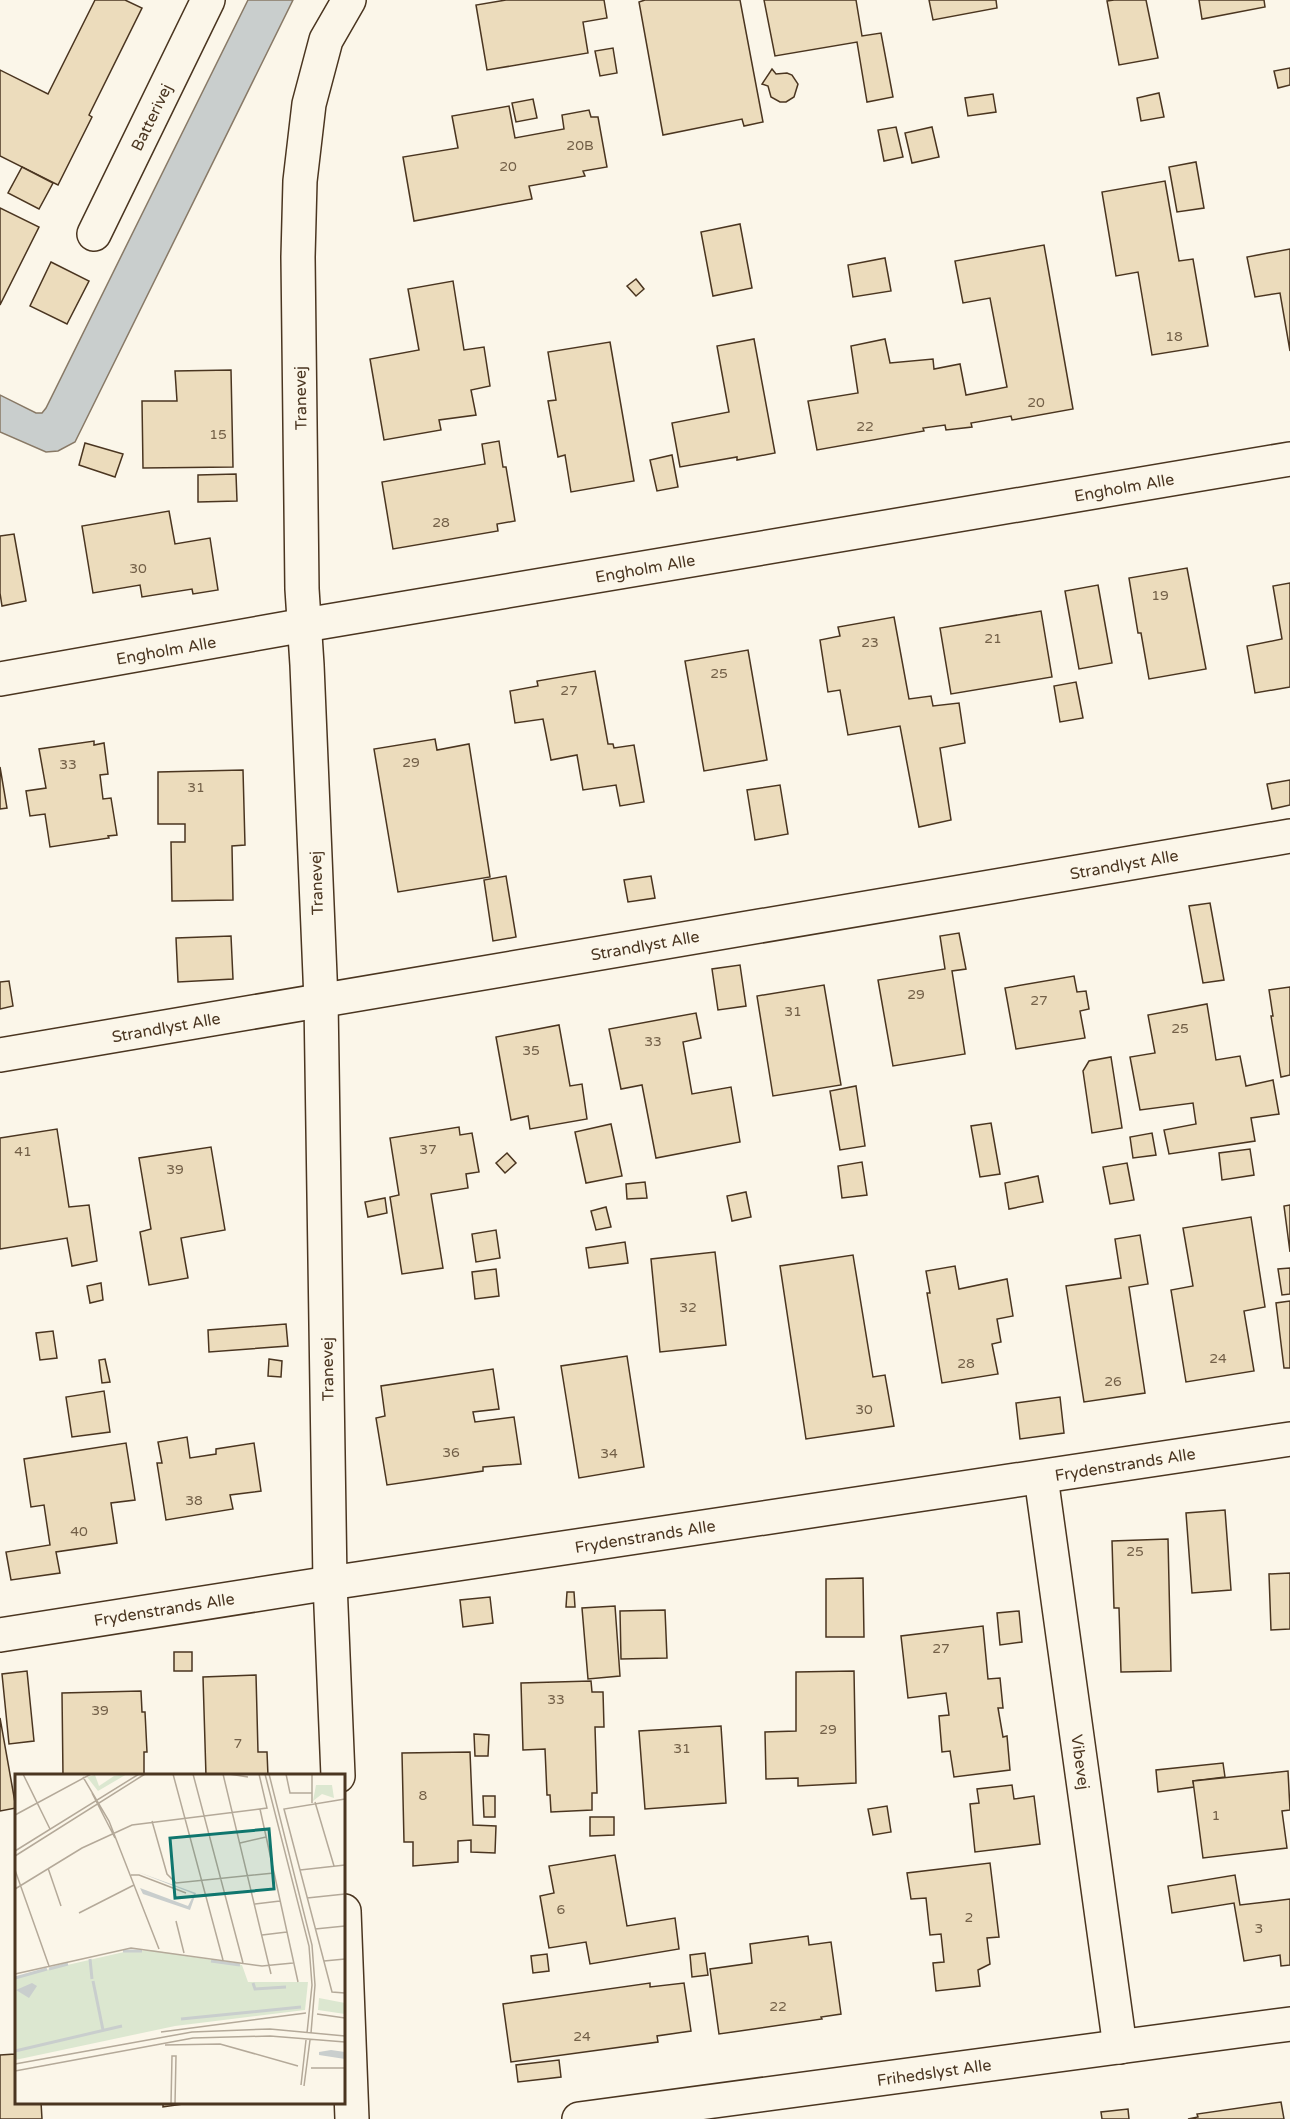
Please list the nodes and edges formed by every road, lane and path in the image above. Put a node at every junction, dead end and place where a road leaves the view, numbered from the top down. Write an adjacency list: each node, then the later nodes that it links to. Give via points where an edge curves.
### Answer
1 (208, 0): 3 (street, Batterivej)
2 (349, 0): 5 (street, Tranevej, via 327,40 309,104 300,181)
3 (94, 234)
4 (1290, 459): 5 (street, Engholm Alle)
5 (304, 625): 6 (street, Engholm Alle); 8 (street, Tranevej)
6 (0, 679)
7 (1290, 836): 8 (street, Strandlyst Alle)
8 (321, 1000): 9 (street, Strandlyst Alle); 12 (street, Tranevej)
9 (0, 1055)
10 (1290, 1439): 11 (street, Frydenstrands Alle)
11 (1041, 1476): 12 (street, Frydenstrands Alle); 17 (street, Vibevej)
12 (330, 1583): 13 (street, Frydenstrands Alle); 14 (street, Tranevej)
13 (0, 1635)
14 (338, 1774)
15 (345, 1937): 18 (street)
16 (1290, 2024): 17 (street, Frihedslyst Alle)
17 (1120, 2047): 19 (street, Frihedslyst Alle)
18 (352, 2119)
19 (579, 2119)

